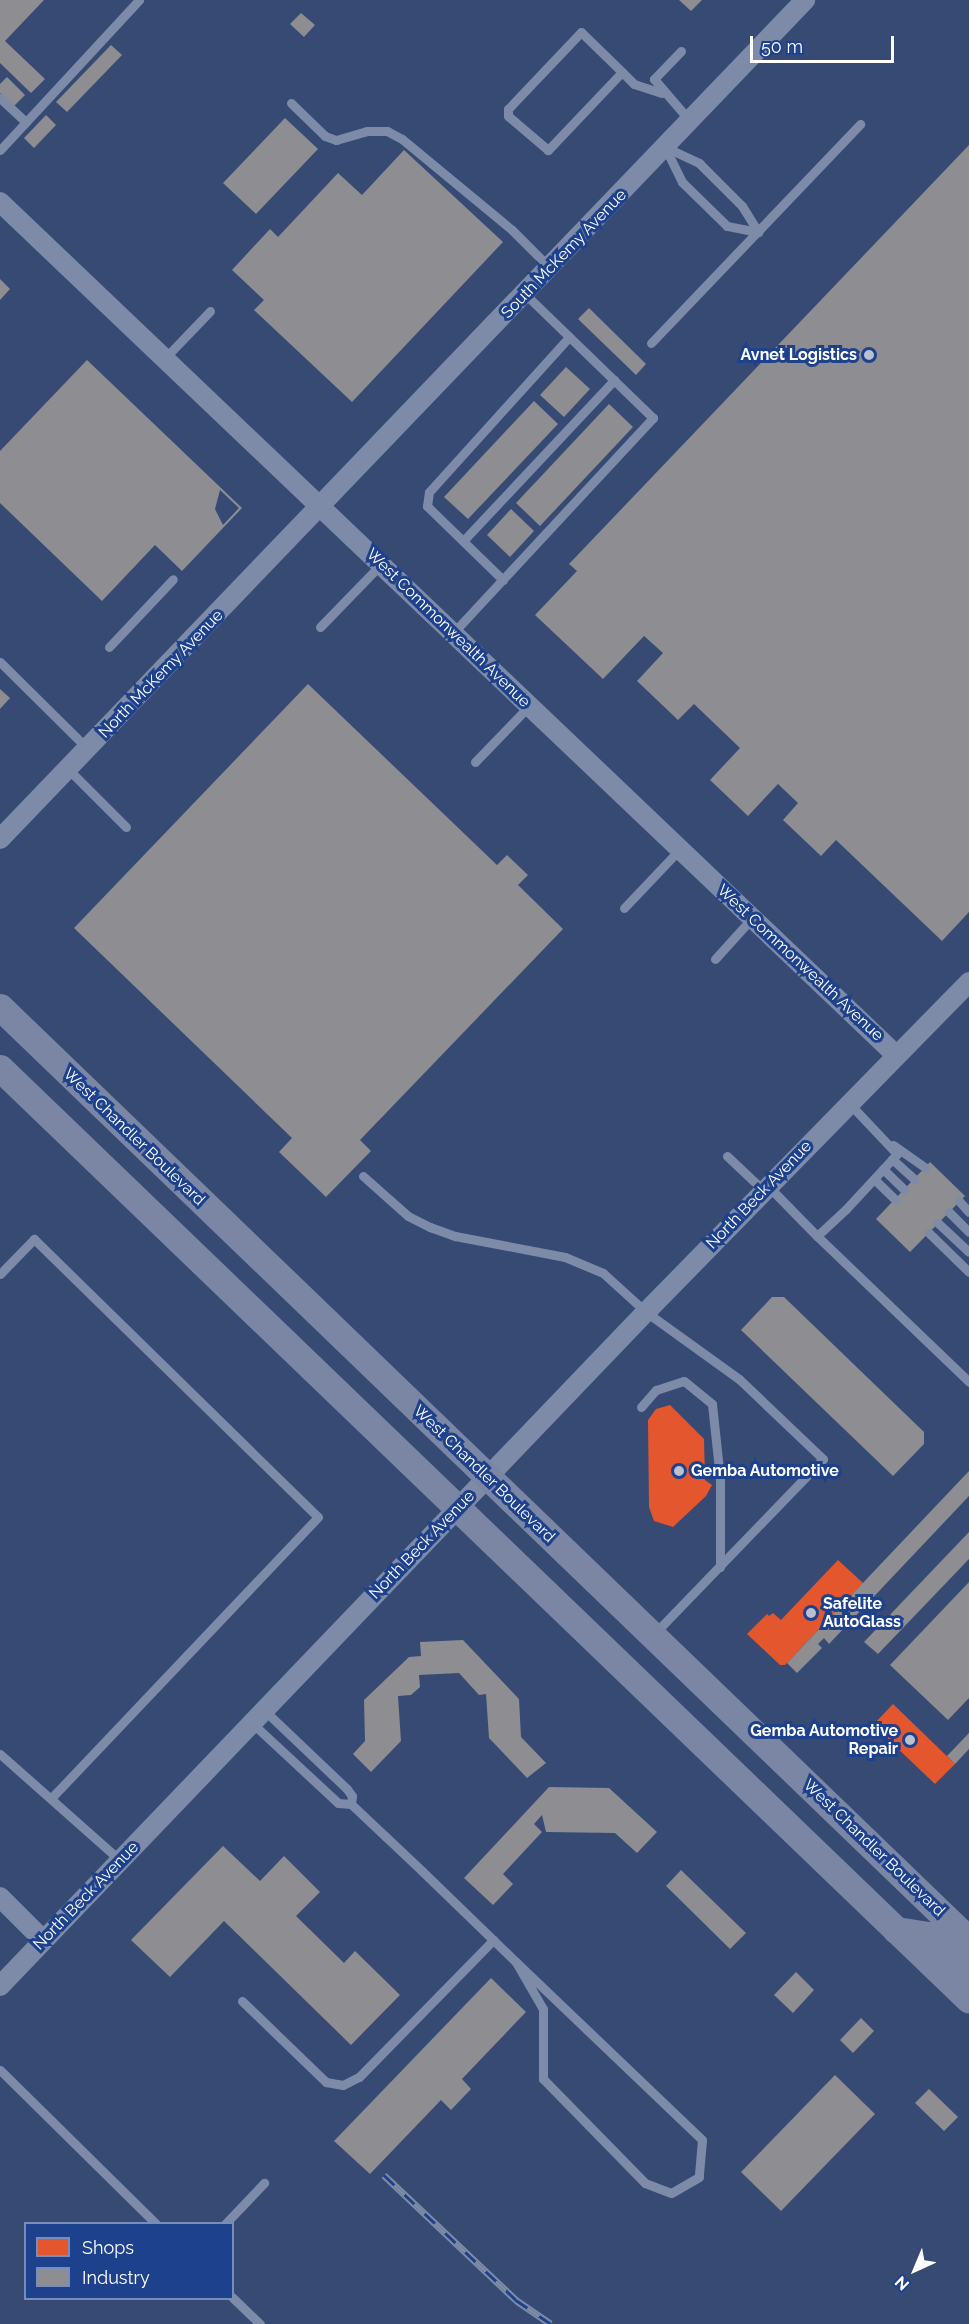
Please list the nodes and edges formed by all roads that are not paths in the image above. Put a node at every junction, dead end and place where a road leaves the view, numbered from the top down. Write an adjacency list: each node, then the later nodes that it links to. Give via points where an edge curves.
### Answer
1 (139, 0): 9 (lane)
2 (805, 0): 8 (street, South McKemy Avenue)
3 (681, 51): 5 (lane, via 654,79)
4 (622, 72): 4 (lane, via 581,32 508,109 508,116 548,150); 5 (lane, via 634,84)
5 (662, 93): 8 (lane)
6 (0, 98): 9 (lane)
7 (291, 103): 15 (lane, via 325,135 336,140 367,131 387,131 402,139 512,230)
8 (690, 121): 11 (street, South McKemy Avenue)
9 (26, 123): 12 (lane)
10 (861, 124): 14 (lane)
11 (665, 147): 14 (lane, via 699,164 742,206); 14 (lane, via 682,182 727,226); 15 (street, South McKemy Avenue)
12 (0, 150)
13 (0, 201): 20 (street, West Commonwealth Avenue)
14 (758, 232): 19 (lane)
15 (550, 268): 16 (street, South McKemy Avenue)
16 (525, 294): 18 (lane); 22 (street, South McKemy Avenue)
17 (210, 310): 20 (lane)
18 (569, 337): 21 (lane); 23 (lane, via 429,492 427,506)
19 (651, 343)
20 (165, 358): 22 (street, West Commonwealth Avenue)
21 (614, 380): 23 (lane); 26 (lane, via 653,418)
22 (322, 508): 24 (street, West Commonwealth Avenue); 32 (street, North McKemy Avenue)
23 (463, 541): 26 (lane)
24 (381, 564): 27 (lane); 28 (street, West Commonwealth Avenue)
25 (173, 579): 29 (lane)
26 (503, 580): 28 (lane)
27 (320, 627)
28 (453, 633): 31 (street, West Commonwealth Avenue)
29 (109, 647)
30 (0, 662): 32 (lane)
31 (530, 705): 33 (lane); 37 (street, West Commonwealth Avenue)
32 (88, 748): 34 (street, North McKemy Avenue)
33 (475, 762)
34 (68, 770): 35 (lane); 36 (street, North McKemy Avenue)
35 (126, 827)
36 (0, 839)
37 (680, 849): 38 (lane); 39 (street, West Commonwealth Avenue)
38 (624, 908)
39 (752, 918): 40 (lane); 43 (street, West Commonwealth Avenue)
40 (715, 959)
41 (969, 982): 43 (street, North Beck Avenue)
42 (0, 1007): 70 (main road, West Chandler Boulevard)
43 (896, 1055): 45 (street, North Beck Avenue)
44 (0, 1068): 71 (main road)
45 (849, 1103): 46 (lane); 54 (street, North Beck Avenue)
46 (887, 1140): 48 (lane, via 897,1154); 49 (lane)
47 (727, 1156): 54 (lane)
48 (892, 1159): 50 (lane); 53 (lane)
49 (925, 1167)
50 (883, 1169): 52 (lane); 55 (lane)
51 (363, 1176): 67 (lane, via 408,1216 430,1227 455,1236 588,1264)
52 (874, 1179): 56 (lane); 63 (lane)
53 (914, 1179)
54 (766, 1188): 63 (lane); 67 (street, North Beck Avenue)
55 (904, 1190)
56 (895, 1199)
57 (959, 1202): 59 (lane)
58 (949, 1212): 61 (lane)
59 (969, 1212)
60 (938, 1223): 64 (lane)
61 (969, 1232)
62 (929, 1233): 65 (lane)
63 (817, 1236): 68 (lane)
64 (969, 1252)
65 (969, 1272)
66 (0, 1274): 76 (lane, via 34,1239 318,1517)
67 (646, 1312): 70 (street, North Beck Avenue); 72 (lane, via 739,1379 823,1460)
68 (969, 1382)
69 (641, 1407): 72 (lane, via 656,1390 684,1381 712,1404 720,1479)
70 (488, 1477): 71 (street, North Beck Avenue); 73 (main road, West Chandler Boulevard)
71 (459, 1507): 74 (street, North Beck Avenue); 80 (main road)
72 (720, 1567): 73 (lane)
73 (652, 1636): 83 (main road, West Chandler Boulevard)
74 (258, 1716): 77 (lane, via 338,1803); 77 (lane, via 347,1789 352,1796); 78 (street, North Beck Avenue)
75 (0, 1754): 76 (lane)
76 (51, 1798): 78 (lane)
77 (351, 1804): 82 (lane)
78 (120, 1860): 81 (street, North Beck Avenue)
79 (0, 1897): 81 (street)
80 (896, 1930): 85 (main road, via 929,1935); 87 (main road)
81 (43, 1940): 86 (street, North Beck Avenue)
82 (493, 1940): 84 (lane); 88 (lane, via 359,2078 342,2085 326,2082)
83 (969, 1940)
84 (516, 1962): 84 (lane, via 702,2140 699,2177 671,2193 645,2182 543,2079 543,2009)
85 (969, 1973)
86 (0, 1986)
87 (969, 2000)
88 (242, 2001)
89 (0, 2070): 91 (lane)
90 (264, 2183): 92 (lane)
91 (155, 2222)
92 (226, 2222)
93 (234, 2299): 94 (lane)
94 (260, 2324)

